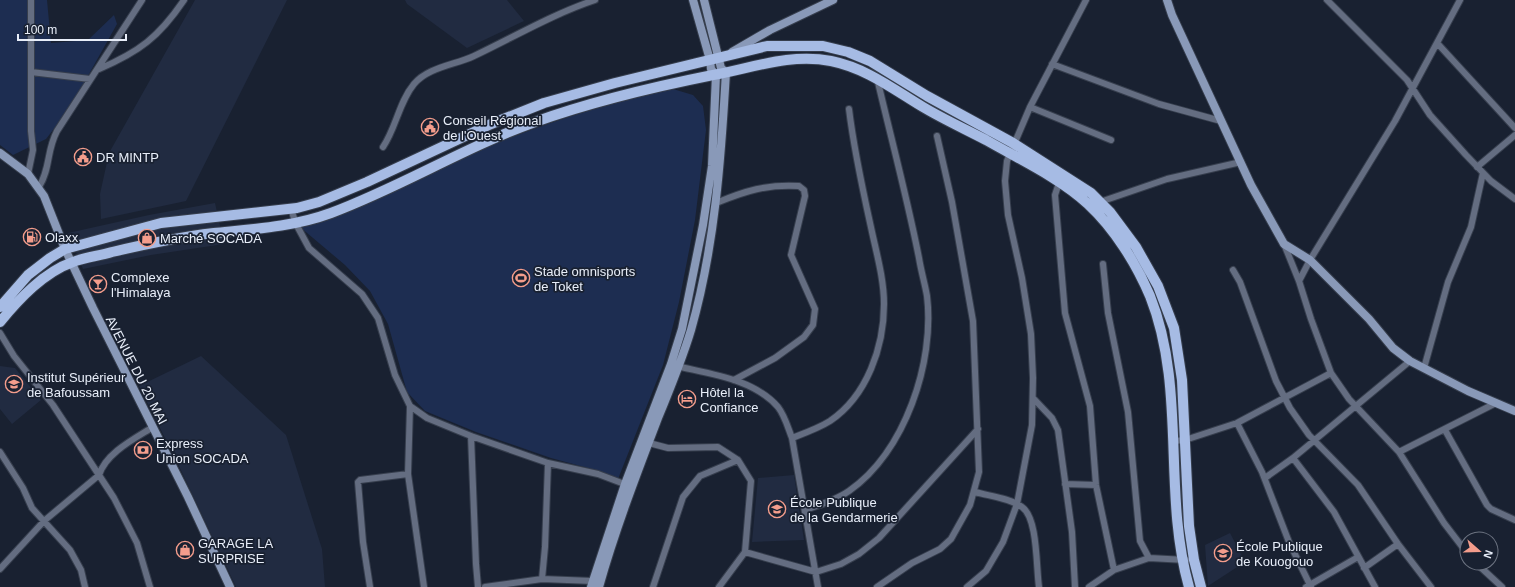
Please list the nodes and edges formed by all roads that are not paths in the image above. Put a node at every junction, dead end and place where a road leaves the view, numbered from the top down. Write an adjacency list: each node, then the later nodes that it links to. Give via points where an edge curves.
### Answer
1 (31, 0): 16 (street)
2 (142, 0): 15 (street)
3 (184, 0): 15 (street, via 172,18 150,41 132,54)
4 (595, 0): 29 (street, via 568,9 472,56 425,74 411,90)
5 (693, 0): 13 (street)
6 (704, 0): 13 (street)
7 (832, 0): 13 (street)
8 (1086, 0): 14 (street)
9 (1167, 0): 23 (street)
10 (1327, 0): 20 (street)
11 (1460, 0): 12 (street)
12 (1438, 44): 20 (street); 24 (street)
13 (715, 59): 17 (street, via 711,69); 28 (main road, via 767,46 793,44 823,46 848,52 870,61 927,96); 41 (main road, via 544,103 491,124 367,182 319,202)
14 (1052, 64): 21 (street); 23 (street, via 1159,104)
15 (98, 70): 19 (street)
16 (31, 72): 19 (street); 35 (street, via 33,150)
17 (721, 74): 18 (main road, via 794,58 833,61); 40 (street, via 720,167); 42 (main road, via 652,87 534,122 354,204); 54 (street, via 703,225)
18 (877, 78): 31 (main road); 87 (street, via 909,206 927,297 921,376 906,421 885,454 863,480 835,499)
19 (90, 79): 37 (street, via 51,143 47,171)
20 (1413, 88): 33 (street, via 1430,115); 45 (street)
21 (1030, 107): 27 (street); 28 (street)
22 (849, 109): 69 (street, via 853,143 880,270 884,304 879,348 868,378 847,407 830,421)
23 (1221, 121): 32 (street)
24 (1515, 128)
25 (1515, 135): 33 (street)
26 (938, 136): 66 (street, via 973,321)
27 (1111, 140)
28 (1013, 143): 31 (street); 39 (main road, via 1079,185)
29 (383, 147)
30 (0, 153): 35 (street, AVENUE DU 20 MAI)
31 (1010, 154): 36 (main road); 59 (street, via 1005,181 1008,215 1031,334)
32 (1241, 162): 39 (street, via 1167,179); 43 (street)
33 (1477, 167): 34 (street)
34 (1483, 173): 38 (street); 55 (street, via 1471,227 1448,282)
35 (28, 174): 37 (street, AVENUE DU 20 MAI)
36 (1059, 183): 72 (main road, via 1088,204 1106,225 1134,264 1148,292 1162,328 1169,368); 84 (street, via 1055,195 1065,313 1090,406)
37 (39, 187): 44 (street, AVENUE DU 20 MAI, via 50,207)
38 (1515, 199)
39 (1100, 202): 70 (main road, via 1136,247 1158,286 1174,328 1182,380)
40 (716, 203): 54 (street, via 702,288); 57 (street, via 758,188 774,186 799,186 804,190 805,196 791,255 815,309 813,325 804,337 775,358)
41 (291, 209): 42 (street); 44 (main road, via 161,223)
42 (296, 224): 46 (main road, via 166,239); 61 (street, via 310,248 362,294 378,318 395,375)
43 (1284, 244): 45 (street); 49 (street)
44 (65, 249): 46 (street, AVENUE DU 20 MAI); 50 (main road, via 28,275)
45 (1310, 260): 49 (street); 53 (street, via 1370,319 1393,348)
46 (72, 262): 51 (main road, via 49,275); 65 (street, AVENUE DU 20 MAI)
47 (1103, 264): 94 (street, via 1108,313 1128,412 1140,541)
48 (1233, 270): 58 (street)
49 (1300, 282): 56 (street)
50 (0, 307)
51 (0, 322)
52 (0, 333): 80 (street, via 14,356 53,405)
53 (1410, 361): 55 (street); 62 (street)
54 (675, 365): 57 (street); 73 (street); 83 (street)
55 (1424, 368): 60 (street)
56 (1331, 373): 58 (street); 62 (street)
57 (734, 380): 69 (street, via 778,407 787,422)
58 (1284, 396): 64 (street); 71 (street, via 1303,427)
59 (1033, 398): 82 (street, via 1056,424); 86 (street, via 1032,425)
60 (1496, 403): 63 (street); 67 (street)
61 (410, 406): 68 (street, via 427,418); 79 (street)
62 (1355, 407): 71 (street); 75 (street)
63 (1515, 411)
64 (1236, 423): 70 (street); 81 (street)
65 (153, 427): 80 (street, via 110,457); 107 (street, AVENUE DU 20 MAI)
66 (978, 429): 85 (street, via 979,472); 101 (street, via 879,538 842,564)
67 (1445, 430): 75 (street); 88 (street, via 1487,505)
68 (471, 436): 78 (street); 110 (street)
69 (792, 438): 87 (street)
70 (1185, 440): 72 (street); 96 (main road, via 1189,526)
71 (1315, 440): 76 (street); 91 (street, via 1358,485)
72 (1174, 441): 95 (main road)
73 (649, 443): 77 (street, via 668,448 718,447); 83 (street)
74 (0, 452): 89 (street, via 23,488 32,508)
75 (1399, 452): 90 (street)
76 (1293, 458): 81 (street); 93 (street, via 1328,502)
77 (738, 460): 92 (street, via 751,481); 113 (street, via 700,476 683,497)
78 (548, 464): 83 (street, via 598,474); 102 (street, via 546,547)
79 (408, 474): 108 (street, via 358,482); 109 (street)
80 (99, 475): 89 (street); 106 (street, via 137,543)
81 (1265, 478): 104 (street)
82 (1065, 484): 84 (street); 119 (street, via 1072,532)
83 (629, 485): 103 (street); 112 (street)
84 (1096, 485): 99 (street)
85 (975, 492): 86 (street); 116 (street, via 960,525 940,549 912,563)
86 (1017, 504): 117 (street, via 1003,542 986,571); 118 (street, via 1028,512 1032,522)
87 (805, 510): 101 (street)
88 (1515, 520)
89 (44, 521): 98 (street); 105 (street, via 70,550 81,570)
90 (1459, 543)
91 (1398, 544): 97 (street); 124 (street)
92 (745, 552): 101 (street); 114 (street)
93 (1358, 557): 97 (street); 104 (street)
94 (1149, 558): 95 (street); 99 (street)
95 (1182, 560): 96 (street); 121 (main road)
96 (1194, 560): 122 (main road)
97 (1364, 568): 123 (street)
98 (0, 569)
99 (1114, 570): 120 (street)
100 (1485, 571): 125 (street)
101 (816, 572): 115 (street)
102 (542, 579): 103 (street); 111 (street)
103 (592, 584)
104 (1309, 586)
105 (85, 587)
106 (150, 587)
107 (230, 587)
108 (370, 587)
109 (424, 587)
110 (478, 587)
111 (485, 587)
112 (599, 587)
113 (653, 587)
114 (719, 587)
115 (818, 587)
116 (877, 587)
117 (967, 587)
118 (1039, 587)
119 (1075, 587)
120 (1089, 587)
121 (1190, 587)
122 (1201, 587)
123 (1375, 587)
124 (1431, 587)
125 (1502, 587)

